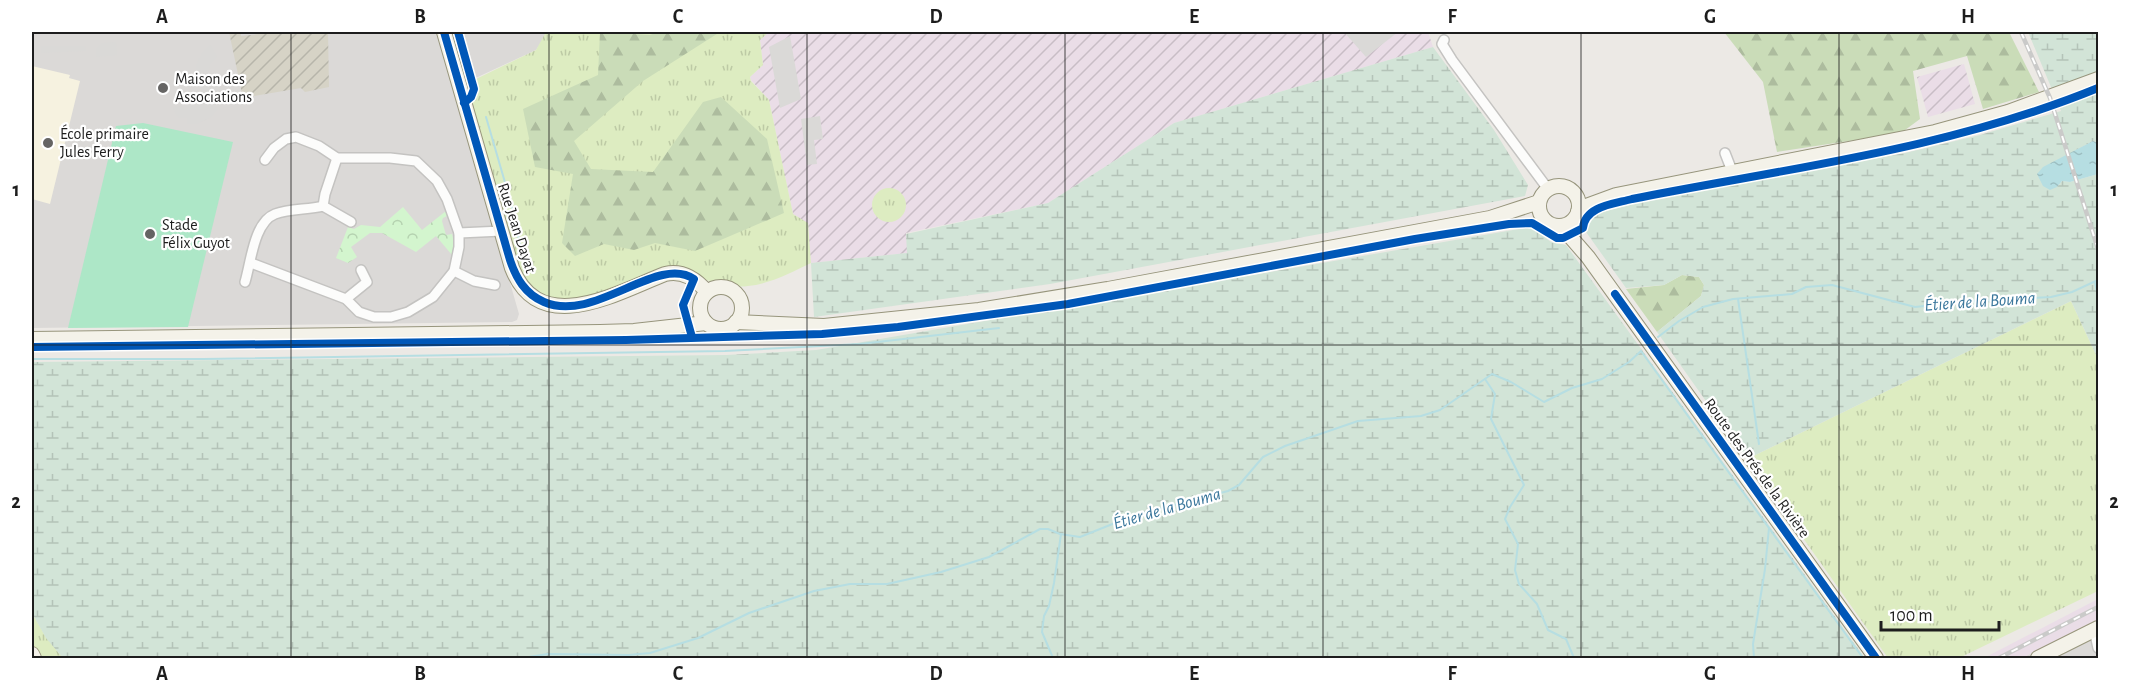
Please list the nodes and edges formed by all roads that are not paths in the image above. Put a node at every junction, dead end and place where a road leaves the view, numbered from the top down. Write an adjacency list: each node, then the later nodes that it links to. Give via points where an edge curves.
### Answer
1 (444, 32): 18 (main road, Rue Jean Dayat)
2 (1444, 40): 8 (street, via 1442,44 1452,60)
3 (2098, 79): 7 (main road, via 1959,126)
4 (1725, 153): 7 (street)
5 (338, 158): 6 (street, via 296,137 286,139); 12 (street); 19 (street, via 416,161 437,182)
6 (265, 160)
7 (1732, 171): 10 (main road)
8 (1548, 189): 9 (main road, via 1561,186); 11 (main road)
9 (1574, 193): 10 (main road); 13 (main road, via 1578,202)
10 (1616, 195): 13 (main road, via 1586,206)
11 (1539, 202): 14 (main road); 15 (main road)
12 (323, 206): 16 (street); 21 (street, via 274,214 262,225)
13 (1576, 215): 17 (main road); 20 (main road, Route des Prés de la Rivière)
14 (1490, 218): 15 (main road); 31 (main road, via 979,310 824,326)
15 (1543, 218): 17 (main road)
16 (351, 222)
17 (1560, 226): 20 (main road, Route des Prés de la Rivière)
18 (502, 231): 19 (street); 26 (main road, Rue Jean Dayat, via 518,280 531,294 551,305 581,306 671,273 688,275)
19 (459, 233): 23 (street)
20 (1588, 257): 38 (main road, Route des Prés de la Rivière)
21 (251, 263): 24 (street); 27 (street)
22 (361, 270): 27 (street, via 367,282)
23 (454, 271): 25 (street, via 474,281); 27 (street, via 433,297 400,315 374,317 359,312)
24 (245, 282)
25 (495, 285)
26 (703, 298): 28 (main road, via 717,287 728,288); 30 (main road, via 701,316); 32 (main road, via 686,316)
27 (346, 299)
28 (741, 303): 29 (main road, via 741,315); 31 (main road)
29 (736, 322): 30 (main road, via 721,329); 31 (main road)
30 (706, 323): 32 (main road)
31 (773, 323)
32 (668, 326): 33 (main road, via 600,332)
33 (32, 339)
34 (2096, 629): 35 (street); 39 (main road)
35 (2098, 648)
36 (32, 654): 37 (main road)
37 (34, 658)
38 (1876, 658)
39 (2038, 658)

